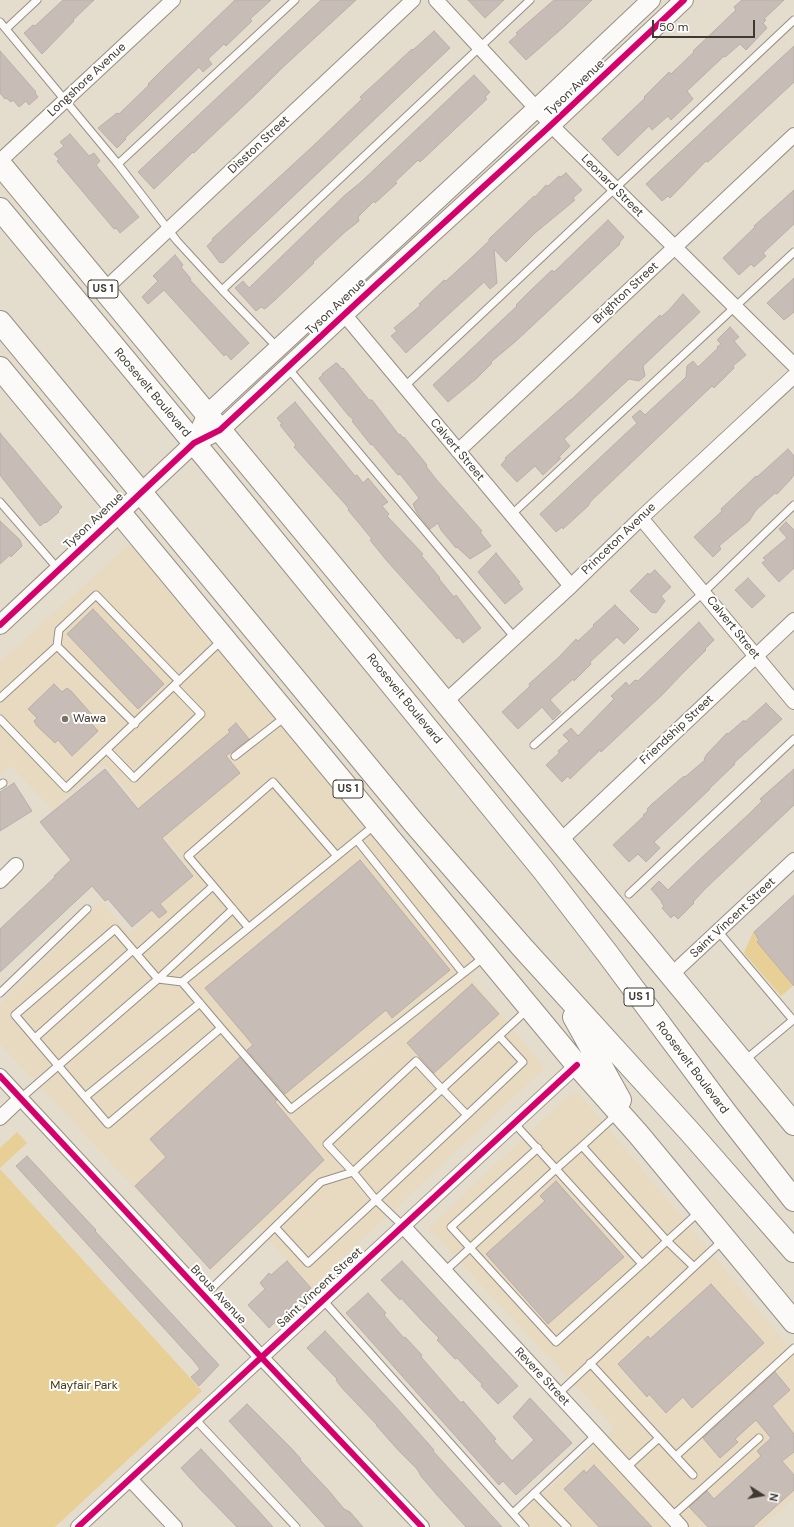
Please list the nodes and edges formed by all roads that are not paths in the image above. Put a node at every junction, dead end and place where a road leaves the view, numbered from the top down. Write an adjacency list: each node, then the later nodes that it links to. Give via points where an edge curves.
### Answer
1 (37, 0): 11 (lane)
2 (173, 0): 13 (street, Longshore Avenue)
3 (294, 0): 19 (lane)
4 (413, 0): 22 (street, Disston Street)
5 (436, 0): 12 (street, Leonard Street)
6 (530, 0): 12 (lane)
7 (651, 0): 14 (street, Tyson Avenue)
8 (684, 0): 15 (street, Tyson Avenue)
9 (794, 20): 20 (lane)
10 (0, 22): 11 (lane)
11 (6, 28): 13 (lane)
12 (479, 48): 14 (street, Leonard Street); 28 (lane)
13 (66, 100): 17 (street, Longshore Avenue); 19 (lane)
14 (536, 109): 15 (street, Leonard Street); 25 (street, Tyson Avenue)
15 (551, 125): 20 (street, Leonard Street); 26 (street, Tyson Avenue)
16 (794, 135): 23 (street, Brighton Street)
17 (0, 161)
18 (0, 164): 27 (highway, US 1)
19 (118, 164): 22 (lane)
20 (615, 188): 23 (street, Leonard Street); 37 (lane)
21 (0, 209): 39 (highway, Roosevelt Boulevard / US 1)
22 (169, 230): 27 (street, Disston Street); 28 (lane)
23 (674, 247): 29 (street, Leonard Street); 40 (street, Brighton Street)
24 (794, 252): 29 (lane)
25 (365, 268): 26 (street); 32 (street, Tyson Avenue)
26 (378, 282): 30 (street, Tyson Avenue)
27 (104, 290): 38 (highway, US 1)
28 (222, 290): 32 (lane)
29 (734, 308): 33 (street, Leonard Street); 45 (lane)
30 (344, 314): 34 (street, Tyson Avenue); 37 (street, Calvert Street)
31 (0, 322): 41 (highway, US 1)
32 (278, 348): 38 (street, Tyson Avenue)
33 (794, 365)
34 (287, 367): 38 (street, Tyson Avenue); 53 (lane)
35 (0, 368): 44 (highway, US 1)
36 (794, 376): 46 (street, Princeton Avenue)
37 (404, 387): 40 (street, Calvert Street)
38 (213, 422): 39 (street, Tyson Avenue); 59 (highway, US 1)
39 (194, 443): 41 (street, Tyson Avenue); 48 (highway, Roosevelt Boulevard / US 1)
40 (458, 451): 45 (street, Calvert Street)
41 (141, 492): 44 (street, Tyson Avenue); 87 (highway, US 1, via 414,823)
42 (0, 502): 47 (lane)
43 (794, 505): 50 (lane)
44 (120, 513): 47 (street, Tyson Avenue); 54 (highway, US 1)
45 (511, 515): 49 (street, Calvert Street)
46 (641, 518): 49 (street, Princeton Avenue); 50 (street, Calvert Street)
47 (59, 570): 52 (street, Tyson Avenue)
48 (300, 574): 59 (highway); 112 (highway, Roosevelt Boulevard / US 1, via 543,870)
49 (571, 586): 53 (street, Princeton Avenue)
50 (704, 592): 56 (street, Calvert Street); 65 (lane)
51 (794, 620): 56 (street, Friendship Street)
52 (0, 624)
53 (515, 638): 59 (street, Princeton Avenue)
54 (223, 639): 57 (lane); 61 (highway, US 1)
55 (57, 646): 57 (lane, via 59,630 96,595); 58 (lane); 63 (lane)
56 (756, 656): 60 (street, Calvert Street); 70 (street, Friendship Street)
57 (177, 683): 63 (lane); 66 (lane, via 201,714 134,778)
58 (0, 698)
59 (445, 702): 70 (highway, US 1)
60 (794, 702)
61 (287, 715): 67 (lane); 68 (highway, US 1)
62 (0, 719): 66 (lane, via 66,788)
63 (135, 724): 66 (lane)
64 (794, 739): 76 (lane)
65 (534, 745)
66 (107, 750)
67 (235, 756)
68 (377, 824): 69 (lane); 82 (highway, US 1)
69 (357, 840): 71 (lane); 83 (lane)
70 (560, 841): 84 (highway, US 1)
71 (337, 856): 75 (lane, via 274,782 188,856); 79 (lane)
72 (794, 860): 80 (street, Saint Vincent Street)
73 (16, 865): 74 (street)
74 (0, 881)
75 (213, 886): 78 (lane); 81 (lane)
76 (629, 894)
77 (87, 909): 88 (lane)
78 (233, 909): 79 (lane); 85 (lane)
79 (248, 927): 86 (lane)
80 (718, 931): 84 (street, Saint Vincent Street); 94 (lane, via 793,1020)
81 (135, 952): 85 (lane); 93 (lane); 93 (lane, via 115,929 15,1014)
82 (486, 955): 83 (lane); 90 (highway, US 1)
83 (463, 973): 91 (lane, via 291,1109)
84 (671, 975): 94 (highway, US 1)
85 (158, 979): 86 (lane); 96 (lane)
86 (182, 982): 89 (lane)
87 (556, 984): 106 (highway); 119 (highway, US 1)
88 (0, 993)
89 (200, 1003): 91 (lane); 99 (lane)
90 (529, 1008): 92 (lane); 95 (highway, US 1)
91 (221, 1028): 99 (lane, via 108,1124)
92 (499, 1036): 98 (lane); 102 (lane, via 523,1062)
93 (35, 1038): 96 (lane)
94 (742, 1062): 104 (highway, US 1)
95 (576, 1065): 101 (highway, US 1); 105 (street, Saint Vincent Street)
96 (58, 1066): 99 (lane); 100 (lane)
97 (0, 1076): 100 (street, Brous Avenue)
98 (442, 1089): 102 (lane); 110 (lane); 110 (lane, via 416,1060 343,1128 326,1144)
99 (85, 1097)
100 (21, 1098): 103 (street); 123 (street, Brous Avenue)
101 (618, 1112): 106 (highway, US 1); 107 (lane)
102 (467, 1115): 111 (lane)
103 (0, 1118)
104 (793, 1121)
105 (514, 1123): 108 (lane); 114 (street, Saint Vincent Street)
106 (639, 1134): 113 (highway, US 1)
107 (582, 1146): 109 (lane); 117 (lane)
108 (538, 1148): 109 (lane); 118 (lane, via 452,1227)
109 (556, 1169): 118 (lane); 120 (lane)
110 (353, 1172): 111 (lane); 115 (lane, via 321,1182)
111 (376, 1200): 114 (lane); 115 (lane, via 308,1263)
112 (794, 1200)
113 (701, 1210): 116 (highway, US 1); 117 (lane)
114 (403, 1226): 122 (street, Revere Street); 124 (street, Saint Vincent Street)
115 (275, 1227): 123 (lane)
116 (724, 1238): 121 (lane); 125 (highway, US 1)
117 (667, 1241): 120 (lane); 121 (lane)
118 (471, 1248): 120 (lane, via 556,1342); 122 (lane)
119 (794, 1251)
120 (642, 1264)
121 (694, 1267): 128 (lane)
122 (445, 1271): 129 (street, Revere Street)
123 (204, 1296): 127 (street, Brous Avenue)
124 (323, 1300): 127 (street, Saint Vincent Street); 139 (lane)
125 (794, 1322)
126 (794, 1348): 134 (lane)
127 (261, 1357): 130 (street, Saint Vincent Street); 144 (street, Brous Avenue)
128 (590, 1363): 129 (lane); 132 (lane)
129 (558, 1394): 131 (street, Revere Street)
130 (195, 1418): 137 (street, Saint Vincent Street); 143 (lane)
131 (596, 1435): 135 (street, Revere Street); 138 (lane)
132 (659, 1438): 134 (lane); 135 (lane)
133 (759, 1438): 140 (lane)
134 (676, 1456): 136 (lane)
135 (626, 1468): 140 (street, Revere Street)
136 (693, 1475)
137 (130, 1479): 141 (street, Saint Vincent Street); 142 (street)
138 (534, 1493): 139 (lane); 146 (lane)
139 (512, 1513): 145 (lane)
140 (676, 1522)
141 (78, 1527)
142 (175, 1527)
143 (296, 1527)
144 (422, 1527)
145 (525, 1527)
146 (566, 1527)

